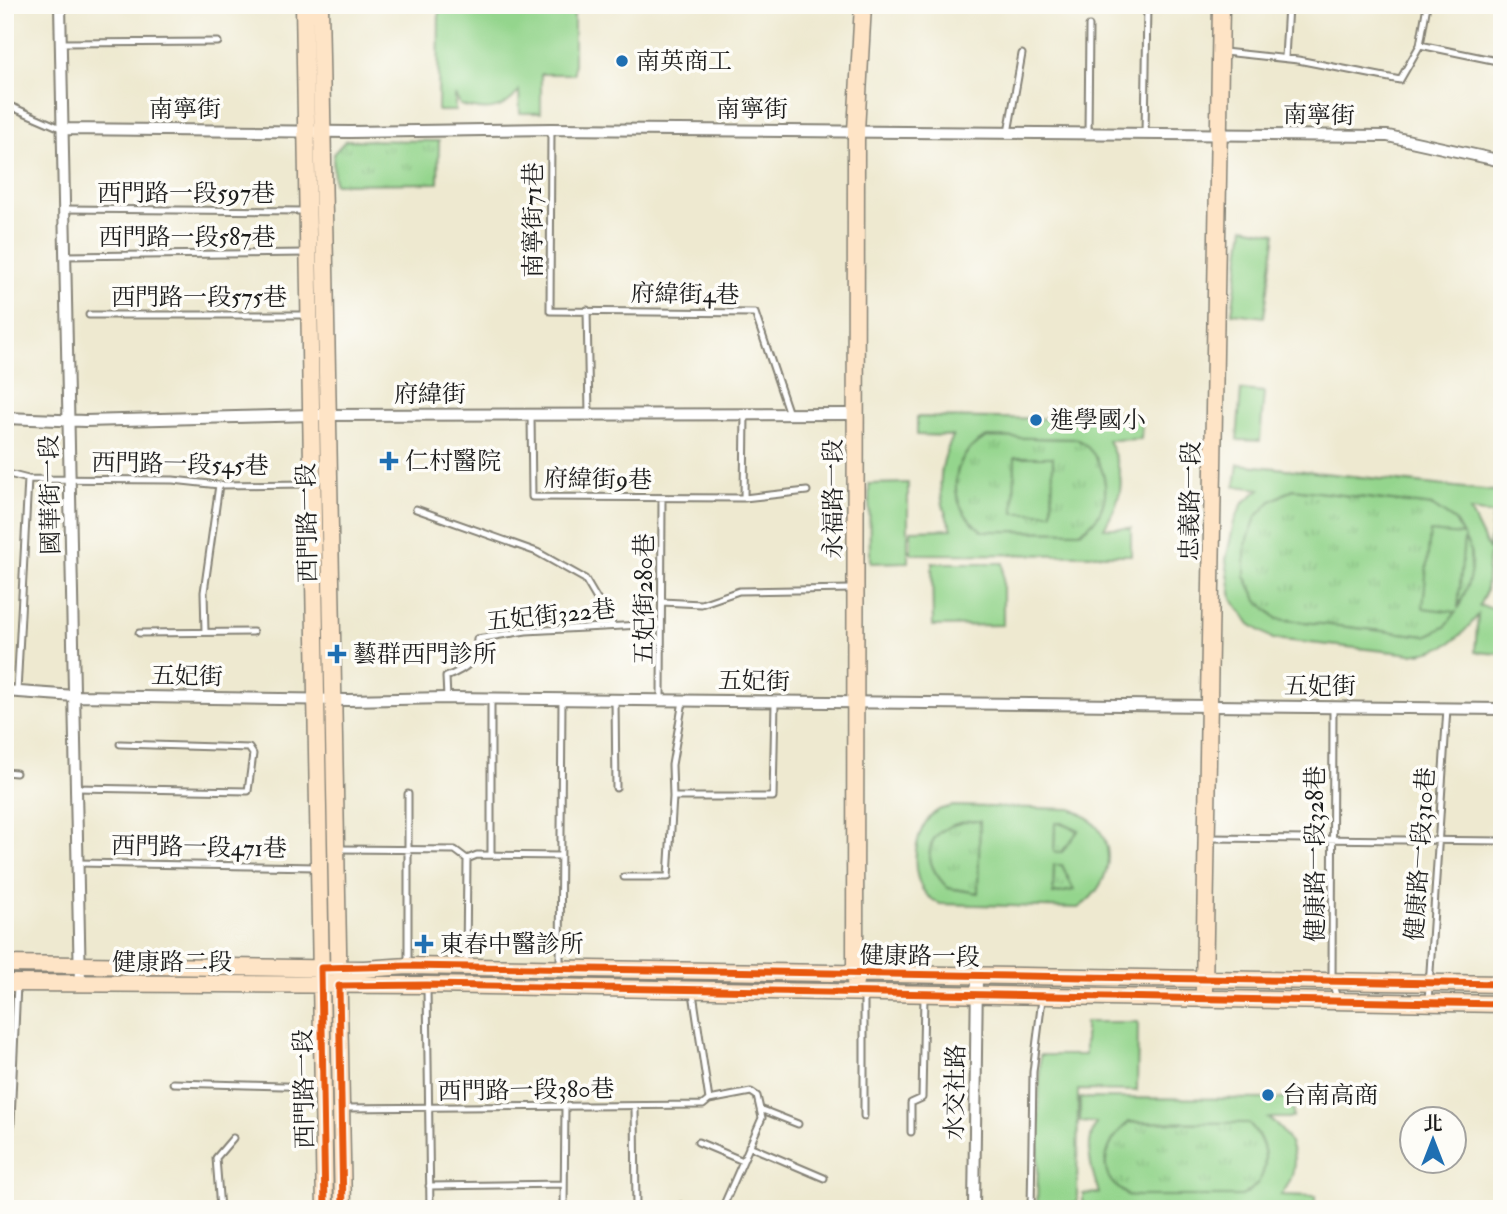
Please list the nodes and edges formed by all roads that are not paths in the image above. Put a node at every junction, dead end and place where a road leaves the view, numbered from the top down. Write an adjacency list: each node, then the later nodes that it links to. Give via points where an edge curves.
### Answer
1 (60, 5): 11 (street, 國華街一段)
2 (304, 5): 20 (street, 西門路一段)
3 (320, 5): 20 (street, 西門路一段)
4 (863, 5): 21 (street, 永福路一段)
5 (1147, 5): 24 (lane)
6 (1221, 5): 13 (street, 忠義路一段)
7 (1288, 5): 15 (lane)
8 (1427, 5): 12 (lane)
9 (1089, 26): 23 (lane)
10 (218, 42): 11 (lane)
11 (61, 43): 18 (street, 國華街一段)
12 (1420, 46): 15 (lane, via 1400,80); 16 (lane)
13 (1220, 51): 15 (lane); 25 (street, 忠義路一段)
14 (1022, 54): 22 (lane)
15 (1285, 58)
16 (1502, 62)
17 (5, 104): 18 (lane, 南寧街)
18 (63, 129): 20 (street, 南寧街); 27 (street, 國華街一段)
19 (551, 129): 20 (street, 南寧街); 21 (street, 南寧街); 32 (lane, 南寧街71巷)
20 (315, 131): 28 (street, 西門路一段); 40 (street, 西門路一段)
21 (856, 131): 22 (street, 南寧街); 39 (street, 永福路一段)
22 (1008, 132): 23 (street, 南寧街)
23 (1088, 133): 24 (street, 南寧街)
24 (1145, 134): 25 (street, 南寧街)
25 (1219, 134): 26 (street, 南寧街, via 1388,136); 70 (street, 忠義路一段)
26 (1502, 161)
27 (64, 209): 28 (lane, 西門路一段597巷); 30 (street, 國華街一段)
28 (308, 211): 29 (street, 西門路一段)
29 (309, 253): 30 (lane, 西門路一段587巷); 34 (street, 西門路一段)
30 (65, 256): 42 (street, 國華街一段)
31 (587, 310): 32 (lane, 府緯街4巷); 36 (lane); 38 (lane, 府緯街4巷, via 755,313)
32 (550, 311)
33 (89, 315): 34 (lane, 西門路一段575巷)
34 (310, 315): 40 (street, 西門路一段)
35 (531, 414): 36 (street, 府緯街); 40 (street, 府緯街); 49 (lane, 府緯街9巷, via 532,497)
36 (589, 414): 37 (street, 府緯街)
37 (745, 414): 38 (street, 府緯街); 50 (lane)
38 (789, 414): 39 (street, 府緯街)
39 (855, 414): 69 (street, 永福路一段)
40 (320, 415): 42 (street, 府緯街); 46 (street, 西門路一段); 63 (street, 西門路一段)
41 (5, 418): 42 (street, 府緯街)
42 (71, 421): 45 (street, 國華街一段)
43 (5, 473): 44 (lane, 西門路一段545巷)
44 (28, 479): 45 (lane, 西門路一段545巷); 59 (lane)
45 (70, 479): 47 (lane, 西門路一段545巷); 60 (street, 國華街一段)
46 (313, 484): 47 (lane, 西門路一段545巷); 63 (street, 西門路一段)
47 (219, 485): 56 (lane, via 204,592)
48 (807, 491): 50 (lane, 府緯街9巷)
49 (662, 498): 50 (lane, 府緯街9巷); 53 (lane, 五妃街280巷)
50 (744, 498)
51 (416, 509): 55 (lane, via 537,552 585,579)
52 (851, 589): 53 (lane, via 739,591 701,604)
53 (662, 602): 54 (lane, 五妃街280巷)
54 (661, 624): 55 (lane, 五妃街322巷); 66 (lane, 五妃街280巷)
55 (612, 625): 61 (lane, 五妃街322巷, via 477,639 472,662 446,677)
56 (205, 632): 57 (lane); 58 (lane)
57 (253, 632)
58 (139, 633)
59 (11, 692): 60 (street, 五妃街)
60 (75, 696): 63 (street, 五妃街); 77 (street, 國華街一段)
61 (447, 698): 62 (street, 五妃街); 63 (street, 五妃街)
62 (491, 698): 64 (street, 五妃街); 87 (lane)
63 (325, 700): 85 (street, 西門路一段); 91 (street, 西門路一段)
64 (562, 700): 65 (street, 五妃街); 88 (lane)
65 (615, 700): 66 (street, 五妃街); 78 (lane)
66 (662, 701): 67 (street, 五妃街)
67 (682, 701): 68 (street, 五妃街); 80 (lane, via 672,765)
68 (775, 703): 69 (street, 五妃街); 80 (lane, via 773,797)
69 (855, 704): 70 (street, 五妃街); 100 (street, 永福路一段)
70 (1209, 706): 71 (street, 五妃街); 81 (street, 忠義路一段)
71 (1333, 708): 72 (street, 五妃街); 82 (lane, 健康路一段328巷)
72 (1447, 708): 73 (street, 五妃街); 83 (lane, 健康路一段310巷)
73 (1502, 709)
74 (120, 744): 77 (lane, via 249,748 253,754 248,791)
75 (5, 772): 76 (lane)
76 (16, 774)
77 (76, 788): 90 (street, 國華街一段)
78 (616, 788)
79 (408, 794): 86 (lane)
80 (673, 797): 92 (lane, via 668,877)
81 (1207, 838): 82 (lane); 102 (street, 忠義路一段)
82 (1332, 839): 83 (lane); 103 (lane, 健康路一段328巷)
83 (1438, 840): 84 (lane); 105 (lane, 健康路一段310巷)
84 (1502, 841)
85 (336, 849): 86 (lane); 98 (street, 西門路一段)
86 (409, 850): 89 (lane, via 455,850); 95 (lane)
87 (491, 855): 88 (lane); 89 (lane)
88 (561, 856): 99 (lane)
89 (467, 859): 97 (lane)
90 (78, 863): 91 (lane, 西門路一段471巷); 94 (street, 國華街一段)
91 (320, 867): 96 (street, 西門路一段)
92 (624, 877)
93 (5, 964): 94 (street, 健康路二段)
94 (80, 966): 96 (street, 健康路二段); 107 (street, 國華街一段)
95 (408, 967): 97 (street, 健康路一段); 98 (street, 健康路一段)
96 (321, 968): 98 (street, 健康路二段); 109 (street, 西門路一段)
97 (466, 968): 99 (street, 健康路一段)
98 (338, 969): 110 (street, 西門路一段)
99 (560, 969): 100 (street, 健康路一段)
100 (855, 974): 101 (street, 健康路一段); 112 (street, 永福路一段)
101 (977, 976): 102 (street, 健康路一段); 114 (street, 水交社路)
102 (1204, 980): 103 (street, 健康路一段); 116 (street, 忠義路一段)
103 (1332, 982): 105 (street, 健康路一段); 117 (lane, 健康路一段328巷)
104 (11, 983): 107 (street, 健康路二段); 138 (lane)
105 (1429, 983): 106 (street, 健康路一段); 118 (lane, 健康路一段310巷)
106 (1502, 984)
107 (80, 985): 109 (street, 健康路二段)
108 (427, 985): 110 (street, 健康路一段); 111 (street, 健康路一段); 126 (lane)
109 (322, 986): 110 (street, 健康路二段); 121 (street, 西門路一段)
110 (339, 986): 125 (street, 西門路一段)
111 (692, 990): 112 (street, 健康路一段); 122 (lane)
112 (860, 993): 113 (street, 健康路一段); 128 (lane)
113 (925, 994): 114 (street, 健康路一段); 130 (lane, via 922,1098 911,1103)
114 (977, 995): 115 (street, 健康路一段); 148 (street, 水交社路)
115 (1043, 996): 116 (street, 健康路一段); 149 (lane, via 1033,1072)
116 (1204, 999): 117 (street, 健康路一段)
117 (1338, 1001): 118 (street, 健康路一段)
118 (1428, 1002): 119 (street, 健康路一段)
119 (1502, 1004)
120 (173, 1083): 121 (lane)
121 (323, 1087): 141 (street, 西門路一段)
122 (709, 1100): 123 (lane, 西門路一段380巷, via 703,1105); 127 (lane, 西門路一段380巷, via 751,1092)
123 (635, 1106): 124 (lane, 西門路一段380巷); 145 (lane)
124 (565, 1107): 126 (lane, 西門路一段380巷); 136 (lane)
125 (341, 1108): 126 (lane, 西門路一段380巷); 142 (street, 西門路一段)
126 (428, 1109): 137 (lane)
127 (760, 1109): 129 (lane); 133 (lane, via 762,1118)
128 (864, 1116)
129 (798, 1124)
130 (911, 1132)
131 (233, 1138): 140 (lane, via 216,1158)
132 (698, 1142): 134 (lane)
133 (749, 1146): 134 (lane); 135 (lane)
134 (743, 1161): 147 (lane)
135 (824, 1178)
136 (565, 1184): 137 (lane); 144 (lane)
137 (429, 1185): 143 (lane)
138 (5, 1192)
139 (681, 1205): 146 (lane)
140 (220, 1209)
141 (325, 1209)
142 (343, 1209)
143 (430, 1209)
144 (564, 1209)
145 (636, 1209)
146 (690, 1209)
147 (722, 1209)
148 (974, 1209)
149 (1031, 1209)

